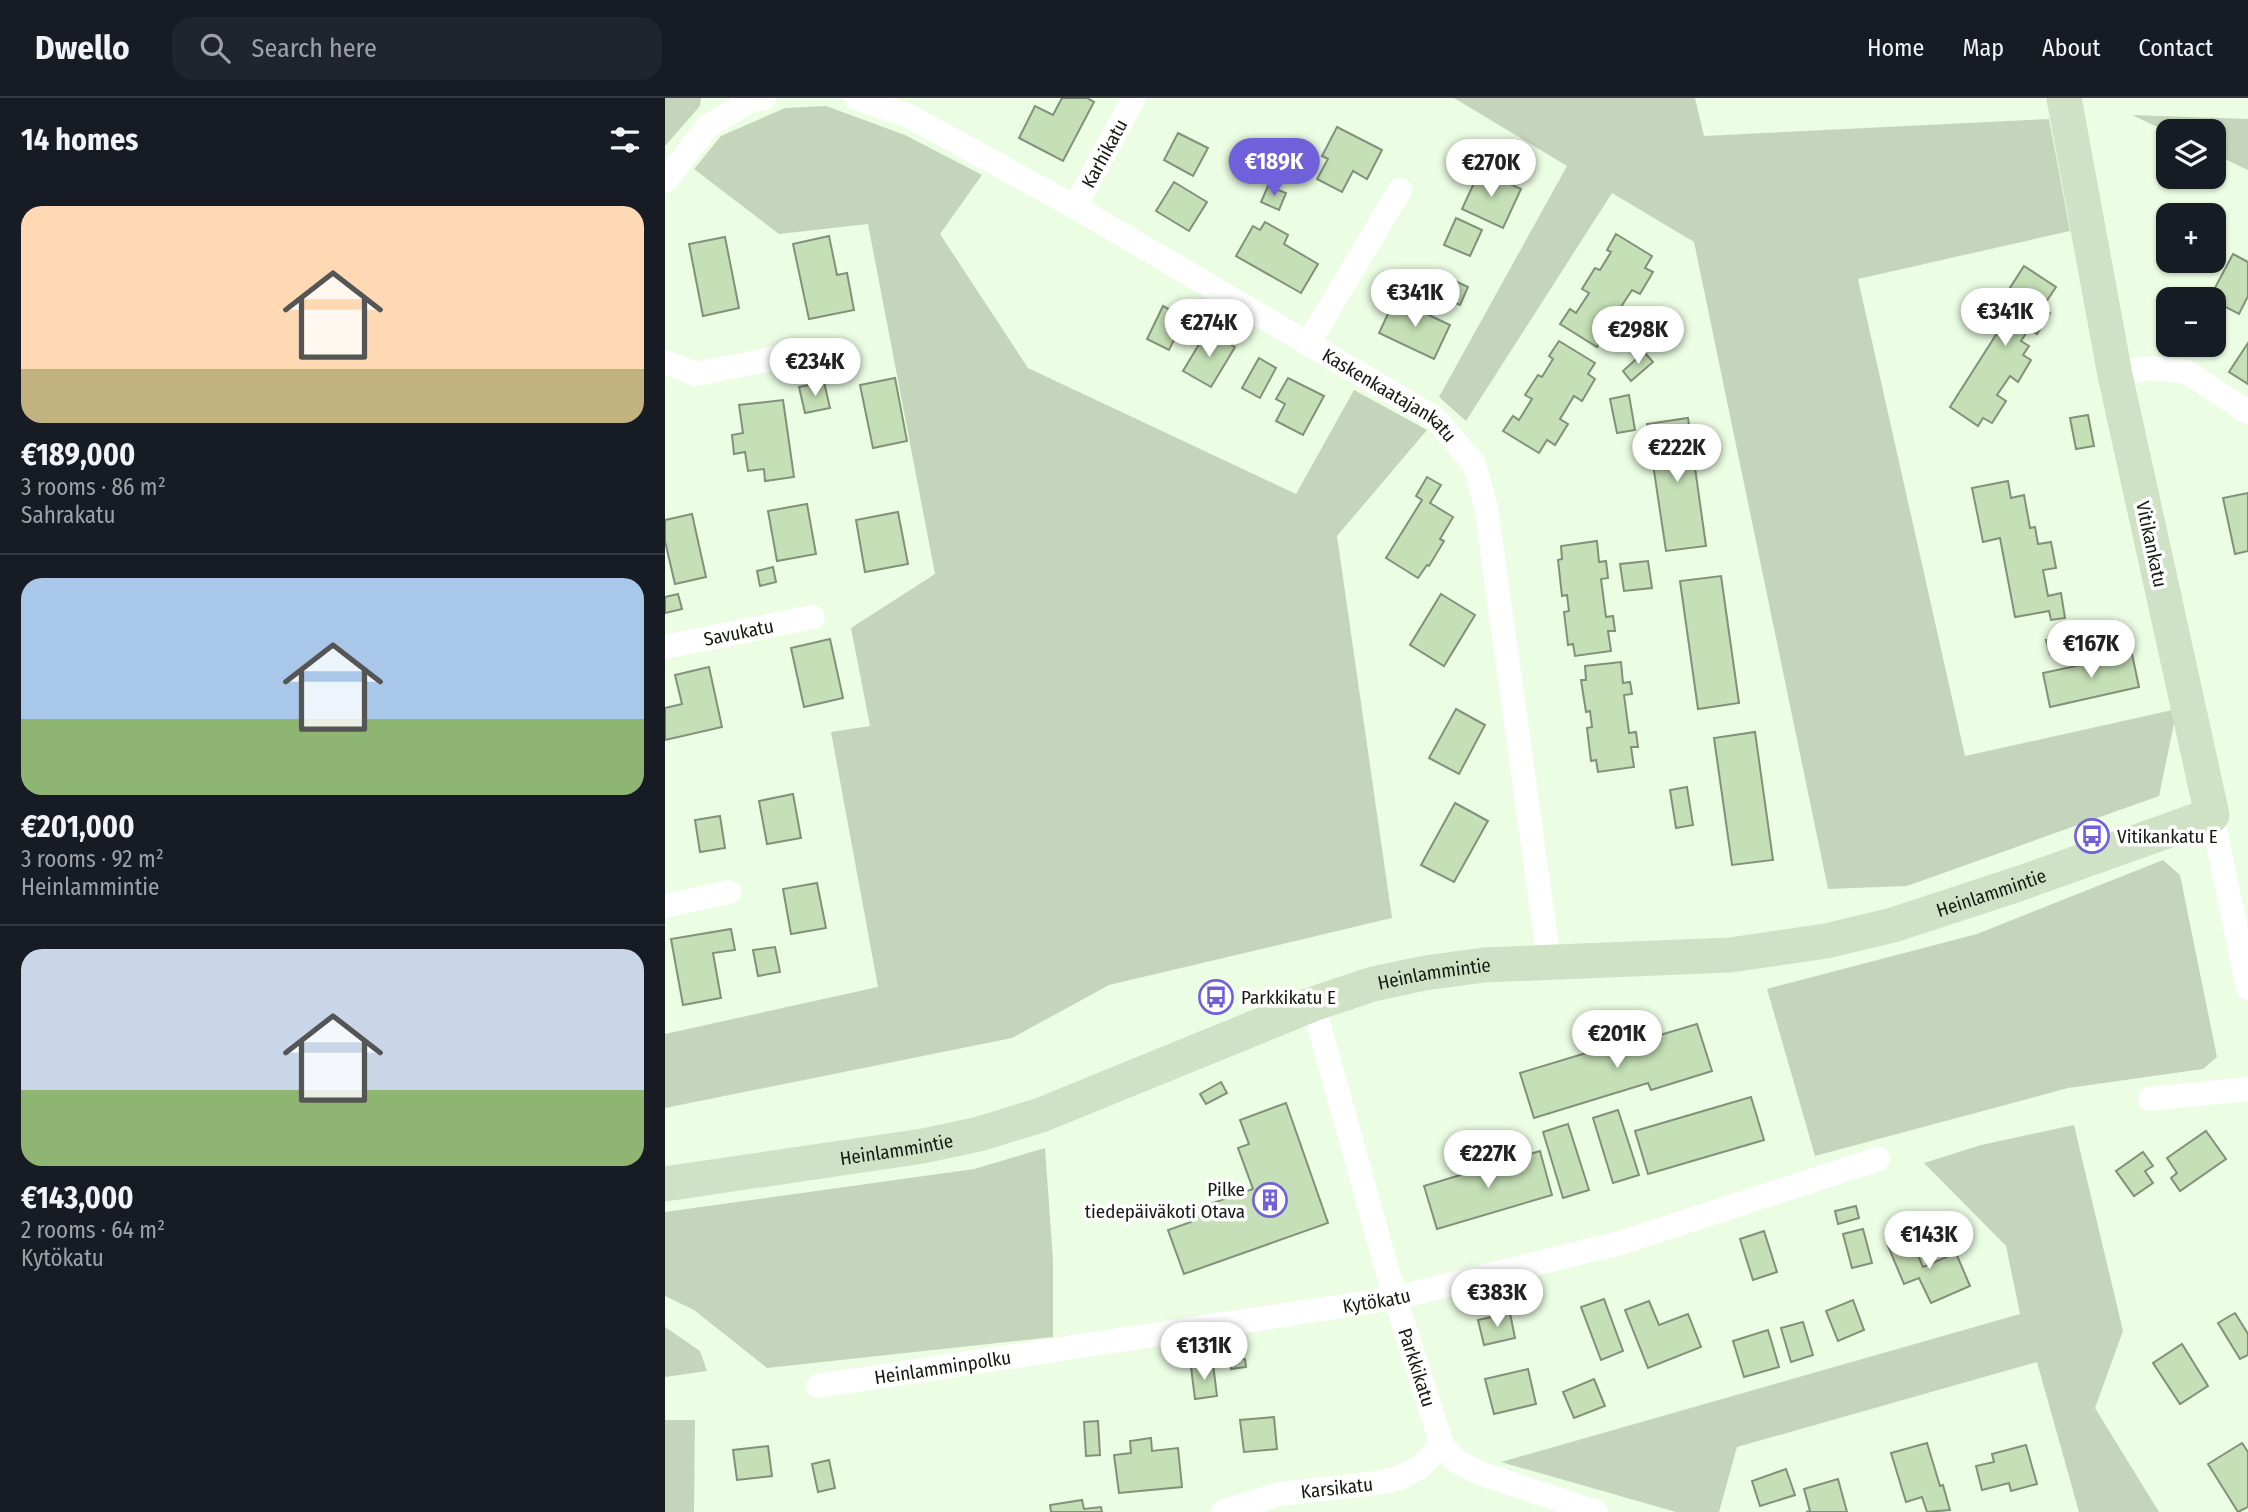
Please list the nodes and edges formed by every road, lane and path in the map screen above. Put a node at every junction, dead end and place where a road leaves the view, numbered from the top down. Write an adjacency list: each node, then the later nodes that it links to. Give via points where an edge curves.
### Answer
1 (764, 98): 5 (street, via 708,126)
2 (856, 98): 7 (street, Kaskenkaatajankatu, via 909,117)
3 (1133, 98): 7 (street, Karhikatu)
4 (2064, 98): 11 (street, Vitikankatu)
5 (665, 181)
6 (1400, 190): 8 (street)
7 (1075, 207): 8 (street, Kaskenkaatajankatu)
8 (1308, 344): 18 (street, Kaskenkaatajankatu, via 1435,418 1474,464 1486,507)
9 (801, 353): 10 (street, via 696,374)
10 (665, 362)
11 (2115, 375): 12 (street, via 2148,368 2187,373); 15 (street, Vitikankatu)
12 (2248, 412)
13 (813, 617): 14 (street, Savukatu)
14 (665, 647)
15 (2212, 815): 18 (street, Heinlammintie, via 1968,901 1826,941 1730,956); 19 (street, Vitikankatu)
16 (729, 892): 17 (street)
17 (665, 906)
18 (1549, 961): 20 (street, Heinlammintie, via 1425,973)
19 (2248, 988)
20 (1313, 1004): 24 (street, Heinlammintie, via 1041,1115 979,1134); 25 (street, Parkkikatu)
21 (2248, 1089): 22 (street)
22 (2150, 1099)
23 (1878, 1159): 25 (street, Kytökatu, via 1620,1243)
24 (665, 1184)
25 (1395, 1298): 26 (street, Kytökatu); 28 (street, Parkkikatu)
26 (1068, 1348): 27 (street, Heinlamminpolku)
27 (818, 1386)
28 (1442, 1445): 29 (street, Karsikatu, via 1420,1467 1399,1478 1279,1494); 30 (street, via 1457,1461 1479,1473)
29 (1223, 1512)
30 (1597, 1512)

